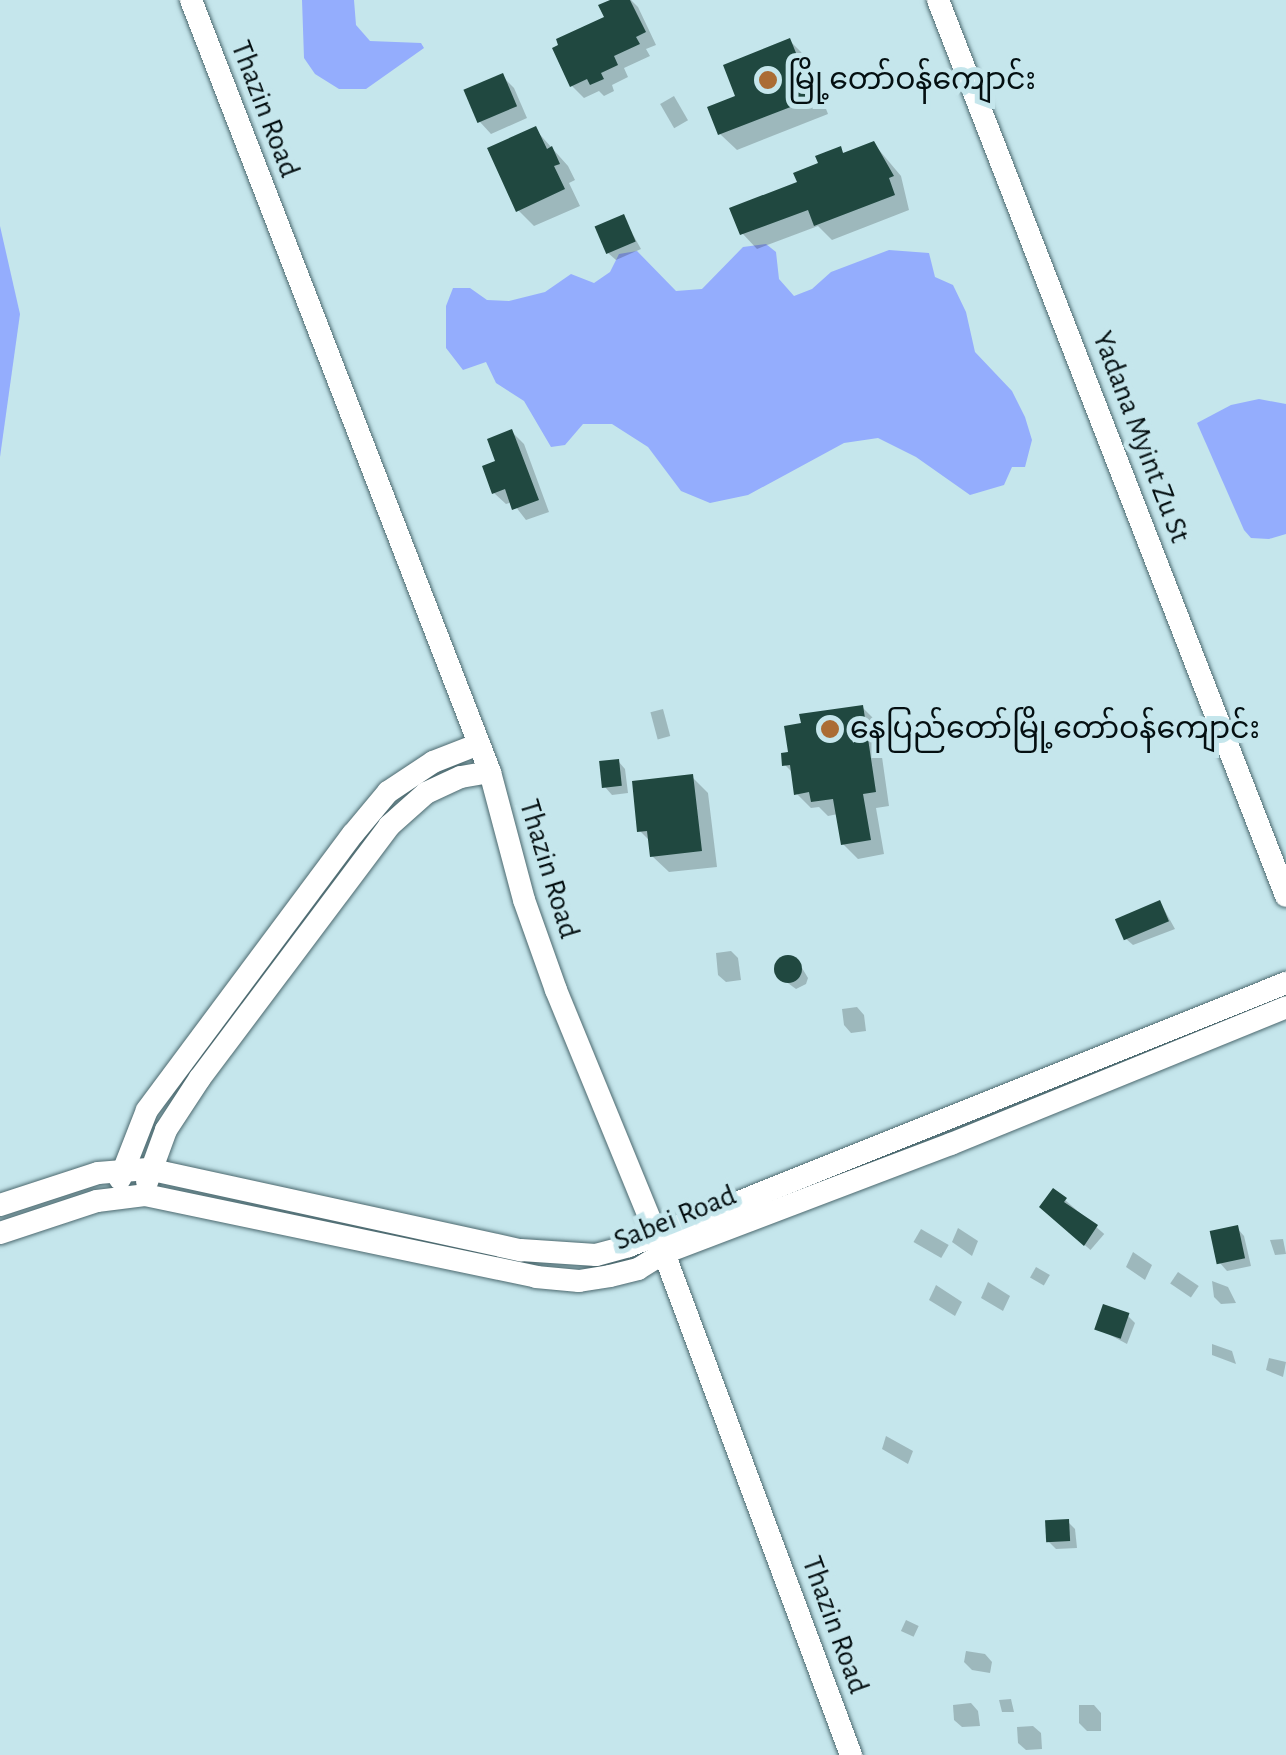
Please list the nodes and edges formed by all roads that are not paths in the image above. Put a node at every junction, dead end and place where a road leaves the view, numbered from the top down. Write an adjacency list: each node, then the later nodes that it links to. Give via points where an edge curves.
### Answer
1 (191, 0): 3 (street, Thazin Road)
2 (938, 0): 5 (street, Yadana Myint Zu St)
3 (479, 744): 4 (street, Thazin Road); 8 (street, via 434,762 388,792 147,1110)
4 (490, 772): 9 (street, via 426,793 389,826 200,1078); 14 (street, Thazin Road, via 556,990)
5 (1286, 896)
6 (1286, 984): 14 (street, Sabei Road)
7 (1286, 1007): 14 (street, Sabei Road, via 950,1144)
8 (121, 1168): 9 (street, Sabei Road); 11 (street); 12 (street, Sabei Road)
9 (148, 1169): 10 (street); 14 (street, Sabei Road, via 562,1255)
10 (145, 1195): 11 (street, Sabei Road); 14 (street, Sabei Road, via 536,1277 579,1280 638,1269)
11 (118, 1198): 13 (street, Sabei Road)
12 (0, 1205)
13 (0, 1232)
14 (660, 1242): 15 (street, Thazin Road)
15 (851, 1755)

